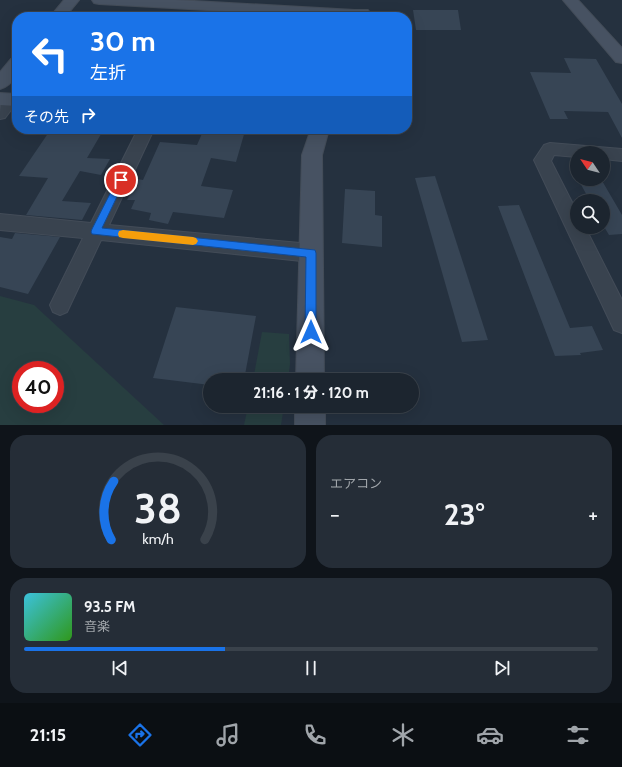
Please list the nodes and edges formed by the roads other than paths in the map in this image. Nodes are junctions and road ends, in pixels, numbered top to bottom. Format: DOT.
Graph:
graph roads {
  1 [pos="72,0"];
  2 [pos="99,0"];
  3 [pos="570,0"];
  4 [pos="61,12"];
  5 [pos="241,12"];
  6 [pos="622,58"];
  7 [pos="12,69"];
  8 [pos="0,83"];
  9 [pos="9,100"];
  10 [pos="0,114"];
  11 [pos="144,134"];
  12 [pos="318,134"];
  13 [pos="570,151"];
  14 [pos="610,154"];
  15 [pos="622,155"];
  16 [pos="0,222"];
  17 [pos="96,232"];
  18 [pos="311,253"];
  19 [pos="60,305"];
  20 [pos="622,322"];
  21 [pos="310,373"];
  22 [pos="310,413"];
  23 [pos="310,425"];
  1 -- 4 [label="street"];
  2 -- 5 [label="street"];
  3 -- 6 [label="street"];
  7 -- 8 [label="street"];
  9 -- 10 [label="street"];
  11 -- 17 [label="street"];
  12 -- 18 [label="street"];
  13 -- 20 [label="street"];
  14 -- 15 [label="street"];
  16 -- 17 [label="street"];
  17 -- 18 [label="street"];
  17 -- 19 [label="street"];
  18 -- 21 [label="street"];
  22 -- 23 [label="street"];
}
